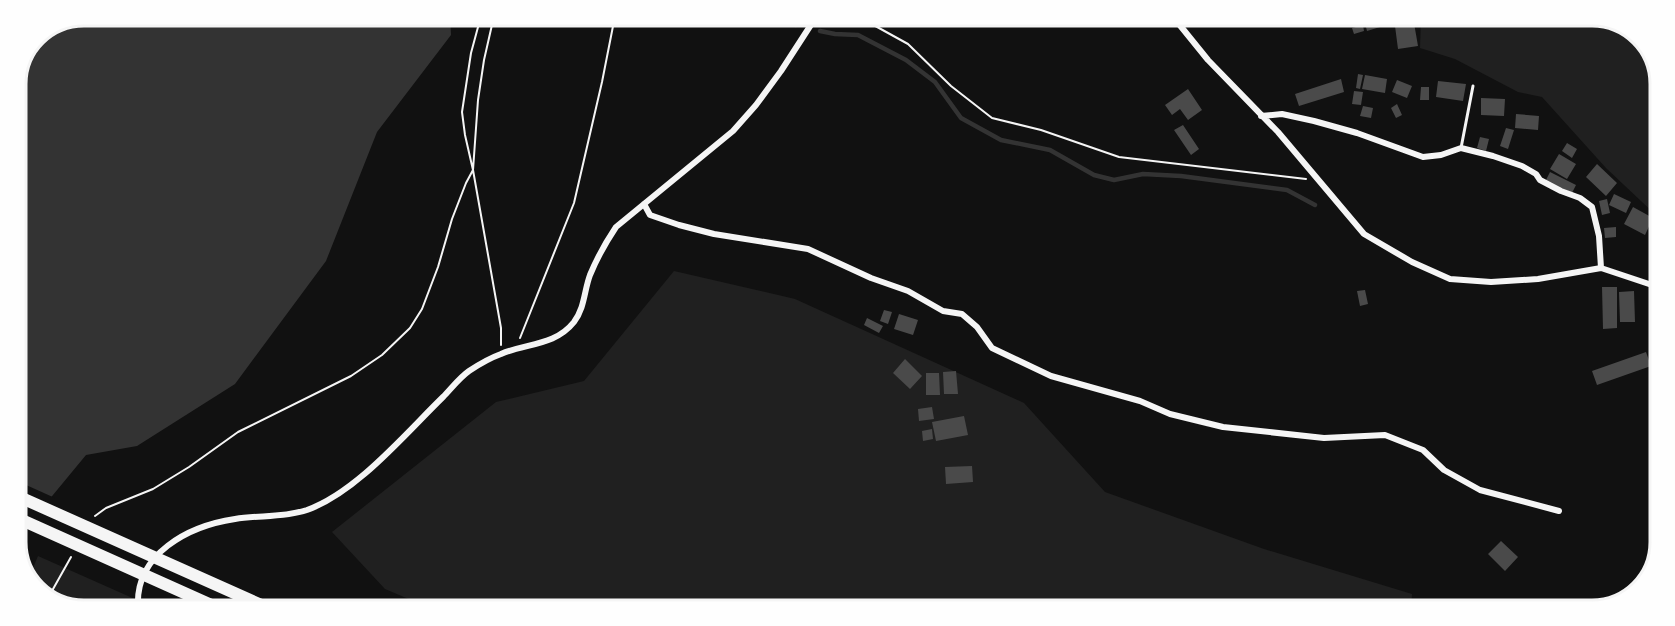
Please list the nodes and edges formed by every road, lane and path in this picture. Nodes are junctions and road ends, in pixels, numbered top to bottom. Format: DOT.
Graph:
graph roads {
  1 [pos="479,26"];
  2 [pos="492,26"];
  3 [pos="613,26"];
  4 [pos="810,26"];
  5 [pos="875,26"];
  6 [pos="1180,26"];
  7 [pos="1473,86"];
  8 [pos="1261,116"];
  9 [pos="1461,148"];
  10 [pos="473,170"];
  11 [pos="1318,181"];
  12 [pos="644,204"];
  13 [pos="1601,268"];
  14 [pos="1649,285"];
  15 [pos="516,350"];
  16 [pos="502,354"];
  17 [pos="26,500"];
  18 [pos="1559,511"];
  19 [pos="94,517"];
  20 [pos="26,522"];
  21 [pos="72,554"];
  22 [pos="52,591"];
  23 [pos="138,600"];
  24 [pos="200,600"];
  25 [pos="250,600"];
  1 -- 10 [label="path"];
  2 -- 10 [label="path"];
  3 -- 15 [label="path"];
  4 -- 12 [label="street"];
  5 -- 11 [label="path"];
  6 -- 8 [label="street"];
  7 -- 9 [label="lane"];
  8 -- 9 [label="street"];
  8 -- 11 [label="street"];
  9 -- 13 [label="street"];
  10 -- 16 [label="path"];
  10 -- 19 [label="path"];
  11 -- 13 [label="street"];
  12 -- 15 [label="street"];
  12 -- 18 [label="street"];
  13 -- 14 [label="street"];
  15 -- 16 [label="street"];
  16 -- 23 [label="street"];
  17 -- 25 [label="highway"];
  20 -- 24 [label="highway"];
  21 -- 22 [label="path"];
}
